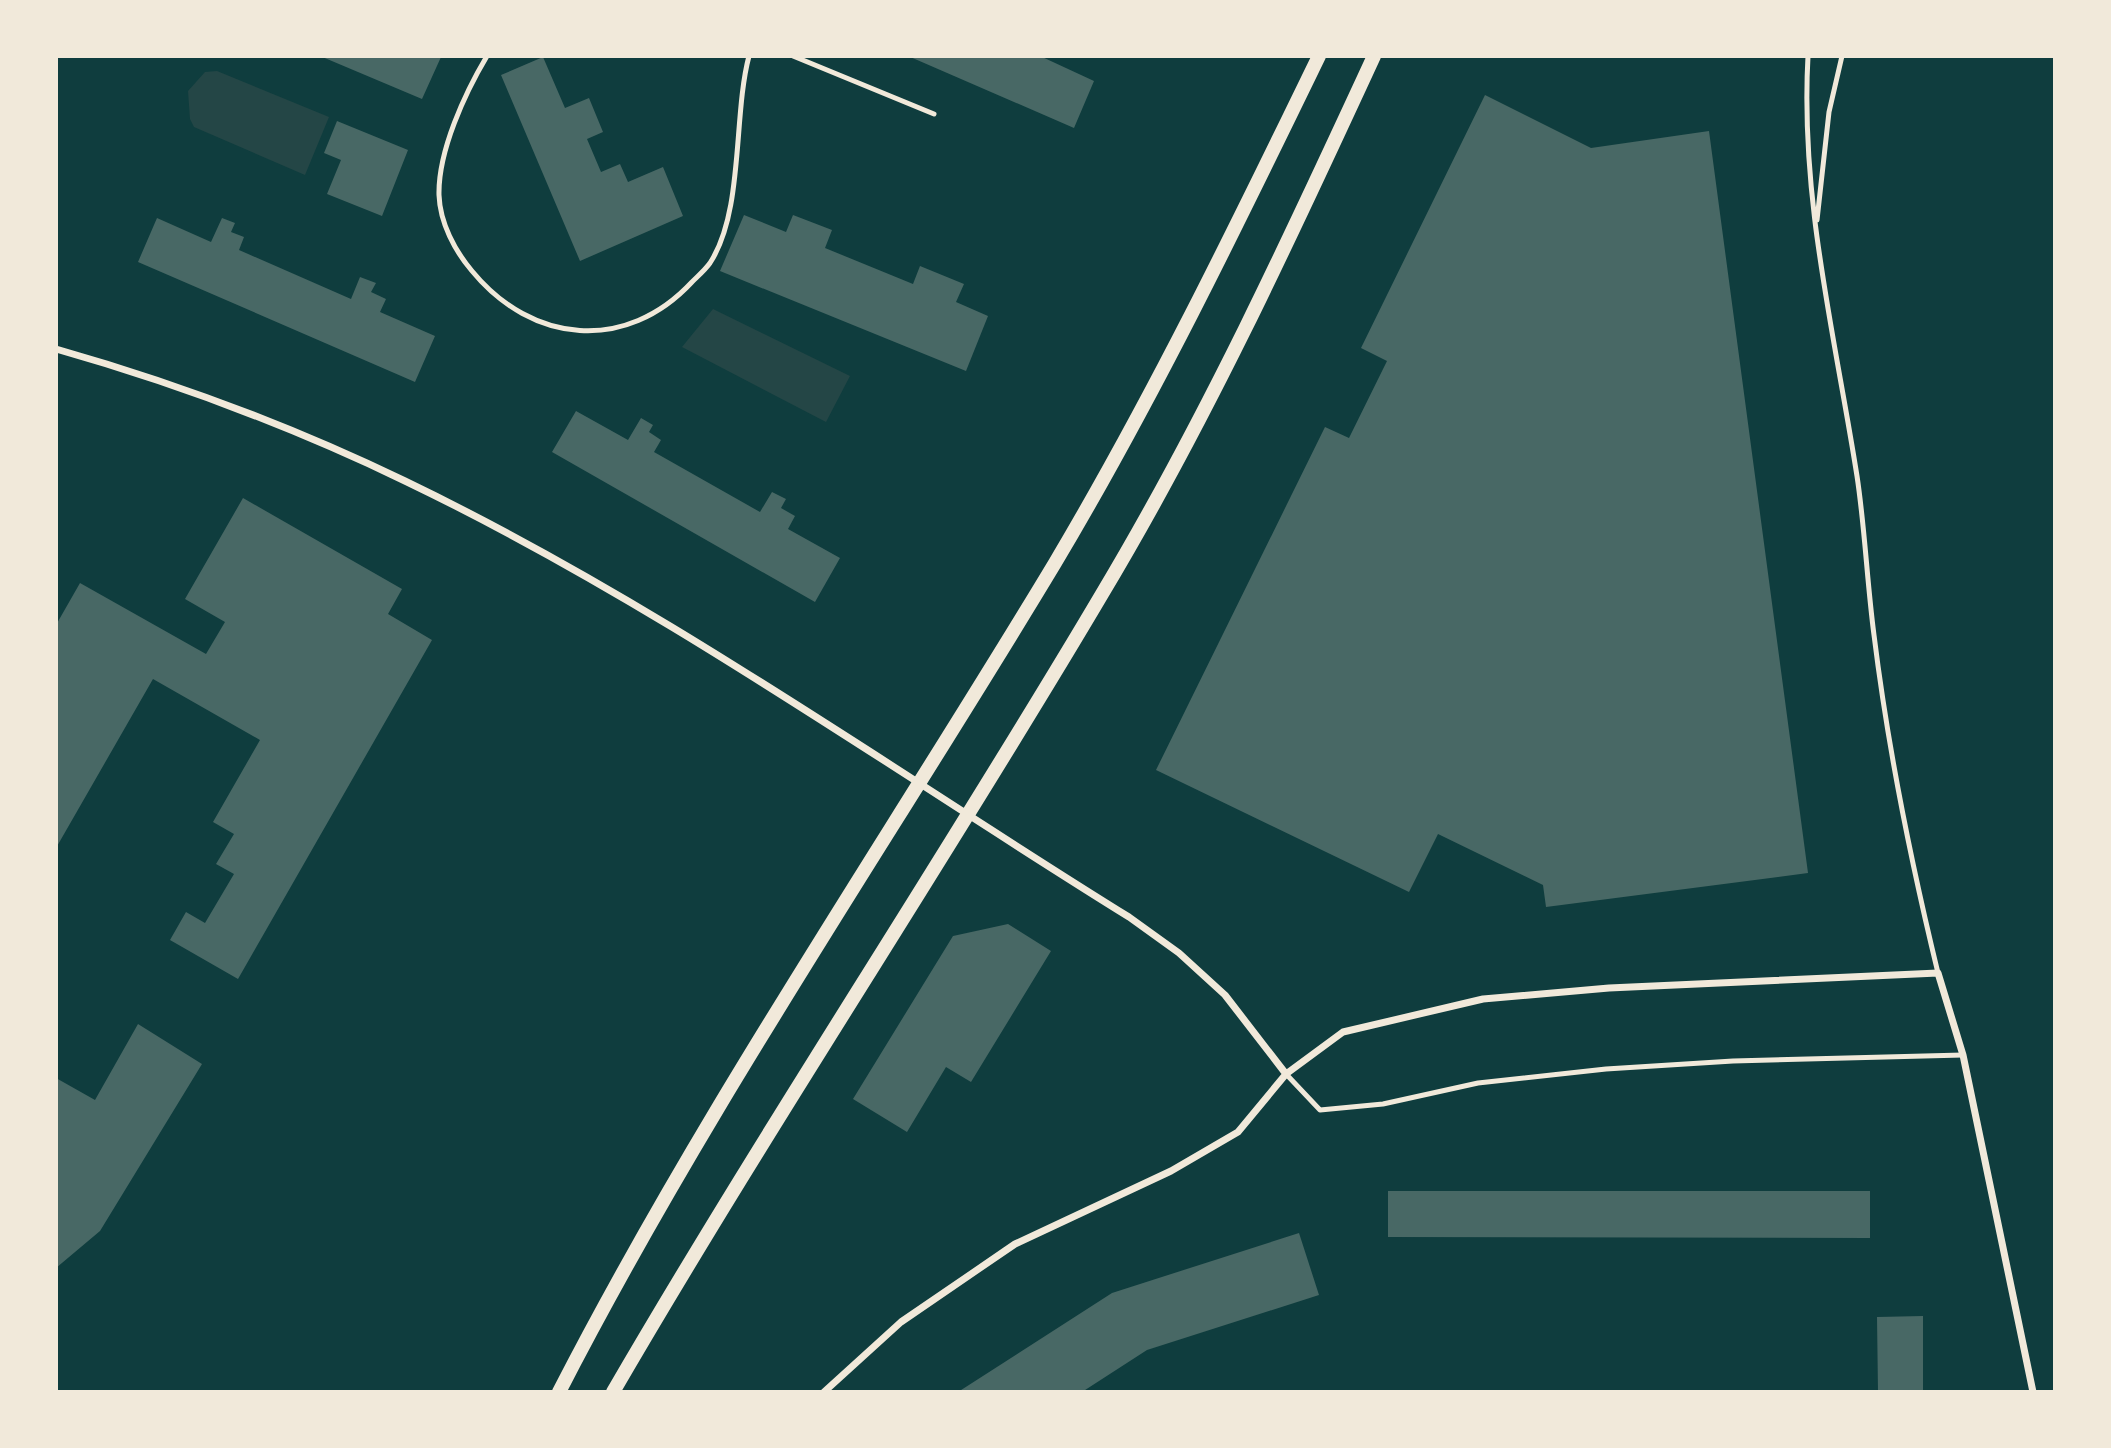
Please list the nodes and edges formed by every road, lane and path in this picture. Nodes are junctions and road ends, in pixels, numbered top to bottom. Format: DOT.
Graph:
graph roads {
  1 [pos="487,56"];
  2 [pos="749,56"];
  3 [pos="793,56"];
  4 [pos="1319,56"];
  5 [pos="1374,56"];
  6 [pos="1808,56"];
  7 [pos="1842,56"];
  8 [pos="934,114"];
  9 [pos="1815,234"];
  10 [pos="56,349"];
  11 [pos="919,786"];
  12 [pos="966,816"];
  13 [pos="1938,974"];
  14 [pos="1963,1055"];
  15 [pos="1286,1074"];
  16 [pos="559,1392"];
  17 [pos="612,1392"];
  18 [pos="824,1392"];
  19 [pos="2033,1392"];
  1 -- 2 [label="lane"];
  3 -- 8 [label="lane"];
  4 -- 11 [label="main road"];
  5 -- 12 [label="main road"];
  6 -- 9 [label="lane"];
  7 -- 9 [label="lane"];
  9 -- 13 [label="lane"];
  10 -- 11 [label="street"];
  11 -- 12 [label="street"];
  11 -- 16 [label="main road"];
  12 -- 15 [label="street"];
  12 -- 17 [label="main road"];
  13 -- 14 [label="street"];
  13 -- 15 [label="street"];
  14 -- 15 [label="lane"];
  14 -- 19 [label="street"];
  15 -- 18 [label="street"];
}
